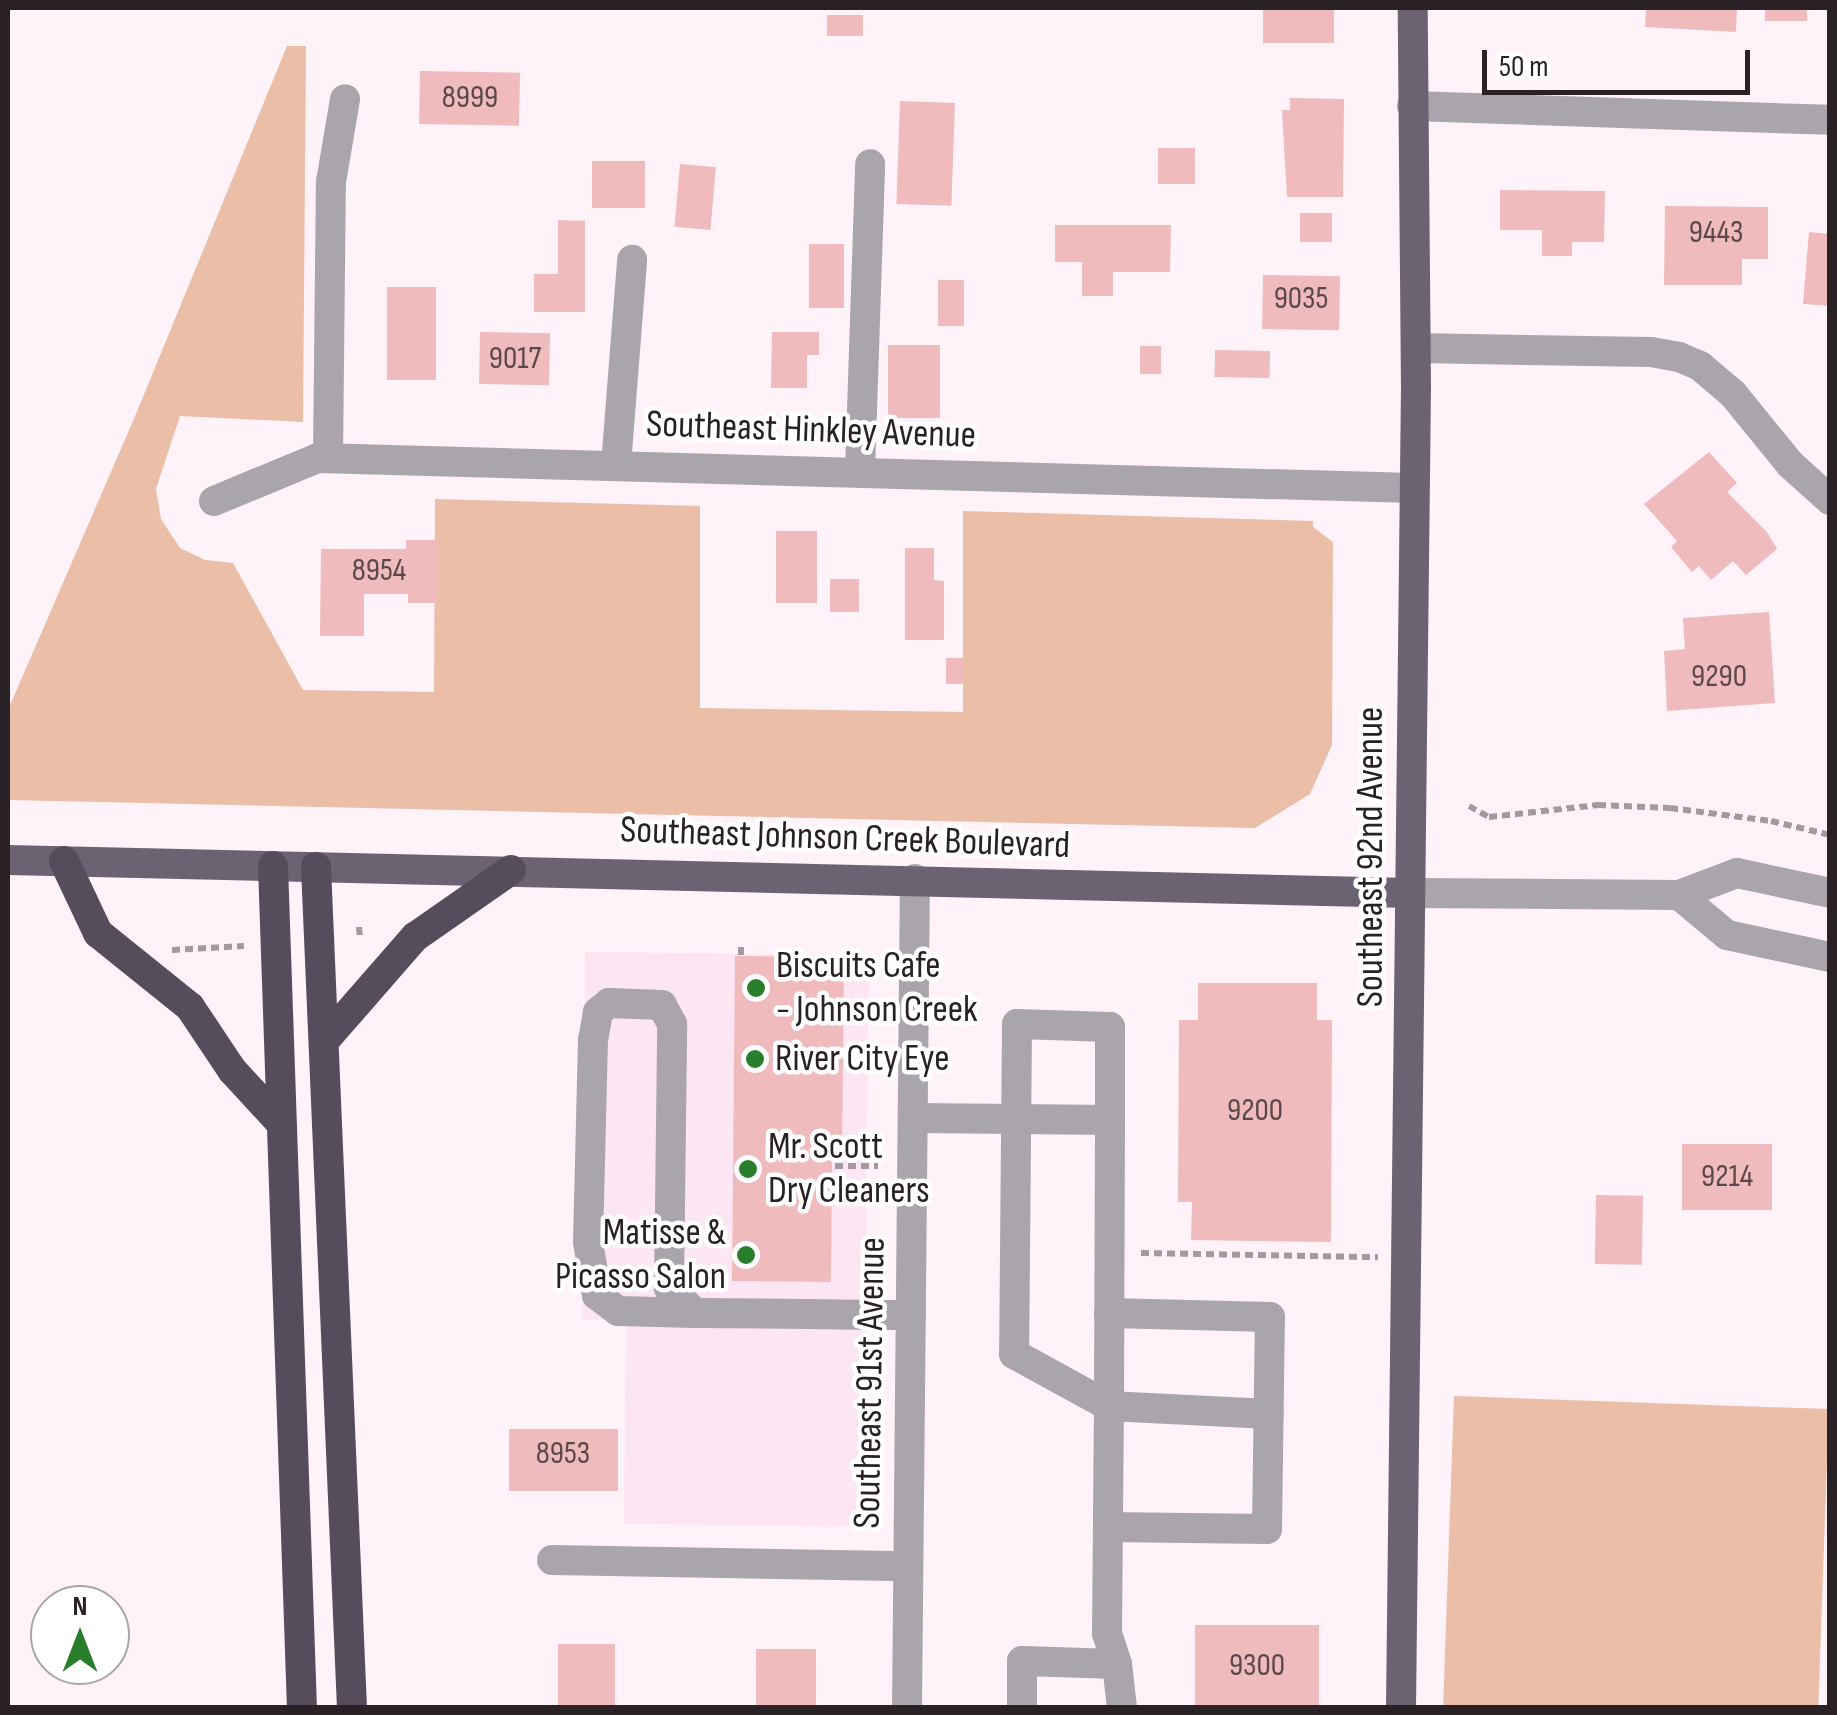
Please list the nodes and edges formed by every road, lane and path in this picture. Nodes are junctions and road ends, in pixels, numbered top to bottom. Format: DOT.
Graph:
graph roads {
  1 [pos="1413,8"];
  2 [pos="344,99"];
  3 [pos="1412,106"];
  4 [pos="1830,120"];
  5 [pos="870,164"];
  6 [pos="632,260"];
  7 [pos="1416,348"];
  8 [pos="328,458"];
  9 [pos="616,465"];
  10 [pos="860,471"];
  11 [pos="1415,488"];
  12 [pos="1830,500"];
  13 [pos="214,501"];
  14 [pos="1469,806"];
  15 [pos="1830,834"];
  16 [pos="8,860"];
  17 [pos="64,862"];
  18 [pos="272,866"];
  19 [pos="316,868"];
  20 [pos="511,870"];
  21 [pos="915,879"];
  22 [pos="1410,893"];
  23 [pos="1830,893"];
  24 [pos="1680,895"];
  25 [pos="359,926"];
  26 [pos="360,939"];
  27 [pos="741,945"];
  28 [pos="250,946"];
  29 [pos="170,950"];
  30 [pos="741,955"];
  31 [pos="1830,957"];
  32 [pos="324,1040"];
  33 [pos="913,1118"];
  34 [pos="1018,1119"];
  35 [pos="1110,1120"];
  36 [pos="279,1122"];
  37 [pos="834,1166"];
  38 [pos="878,1166"];
  39 [pos="1110,1252"];
  40 [pos="1408,1258"];
  41 [pos="696,1312"];
  42 [pos="1109,1313"];
  43 [pos="911,1315"];
  44 [pos="1109,1406"];
  45 [pos="1269,1414"];
  46 [pos="1108,1528"];
  47 [pos="552,1560"];
  48 [pos="908,1566"];
  49 [pos="1116,1664"];
  50 [pos="302,1708"];
  51 [pos="352,1708"];
  52 [pos="907,1708"];
  53 [pos="1022,1708"];
  54 [pos="1122,1708"];
  55 [pos="1401,1708"];
  1 -- 3 [label="main road, Southeast 92nd Avenue"];
  2 -- 8 [label="street"];
  3 -- 4 [label="street"];
  3 -- 7 [label="main road, Southeast 92nd Avenue"];
  5 -- 10 [label="street"];
  6 -- 9 [label="street"];
  7 -- 11 [label="main road, Southeast 92nd Avenue"];
  7 -- 12 [label="street"];
  8 -- 9 [label="street, Southeast Hinkley Avenue"];
  8 -- 13 [label="street, Southeast Hinkley Avenue"];
  9 -- 10 [label="street, Southeast Hinkley Avenue"];
  10 -- 11 [label="street, Southeast Hinkley Avenue"];
  11 -- 22 [label="main road, Southeast 92nd Avenue"];
  14 -- 15 [label="path"];
  16 -- 17 [label="main road, Southeast Johnson Creek Boulevard"];
  17 -- 18 [label="main road, Southeast Johnson Creek Boulevard"];
  17 -- 36 [label="highway"];
  18 -- 19 [label="main road, Southeast Johnson Creek Boulevard"];
  18 -- 36 [label="highway"];
  19 -- 20 [label="main road, Southeast Johnson Creek Boulevard"];
  19 -- 32 [label="highway"];
  20 -- 21 [label="main road, Southeast Johnson Creek Boulevard"];
  20 -- 32 [label="highway"];
  21 -- 22 [label="main road, Southeast Johnson Creek Boulevard"];
  21 -- 33 [label="street, Southeast 91st Avenue"];
  22 -- 24 [label="street, Southeast Johnson Creek Boulevard"];
  22 -- 40 [label="main road, Southeast 92nd Avenue"];
  23 -- 24 [label="street, Southeast Johnson Creek Boulevard"];
  24 -- 31 [label="street"];
  25 -- 26 [label="path"];
  27 -- 30 [label="path"];
  28 -- 29 [label="path"];
  32 -- 51 [label="highway"];
  33 -- 34 [label="street"];
  33 -- 43 [label="street, Southeast 91st Avenue"];
  34 -- 35 [label="street"];
  34 -- 35 [label="street"];
  34 -- 44 [label="street"];
  35 -- 39 [label="street"];
  36 -- 50 [label="highway"];
  37 -- 38 [label="path"];
  39 -- 40 [label="path"];
  39 -- 42 [label="street"];
  40 -- 55 [label="main road, Southeast 92nd Avenue"];
  41 -- 41 [label="street"];
  41 -- 43 [label="street"];
  42 -- 44 [label="street"];
  42 -- 45 [label="street"];
  43 -- 48 [label="street, Southeast 91st Avenue"];
  44 -- 45 [label="street"];
  44 -- 46 [label="street"];
  45 -- 46 [label="street"];
  46 -- 49 [label="street"];
  47 -- 48 [label="street"];
  48 -- 52 [label="street, Southeast 91st Avenue"];
  49 -- 53 [label="street"];
  49 -- 54 [label="street"];
}
